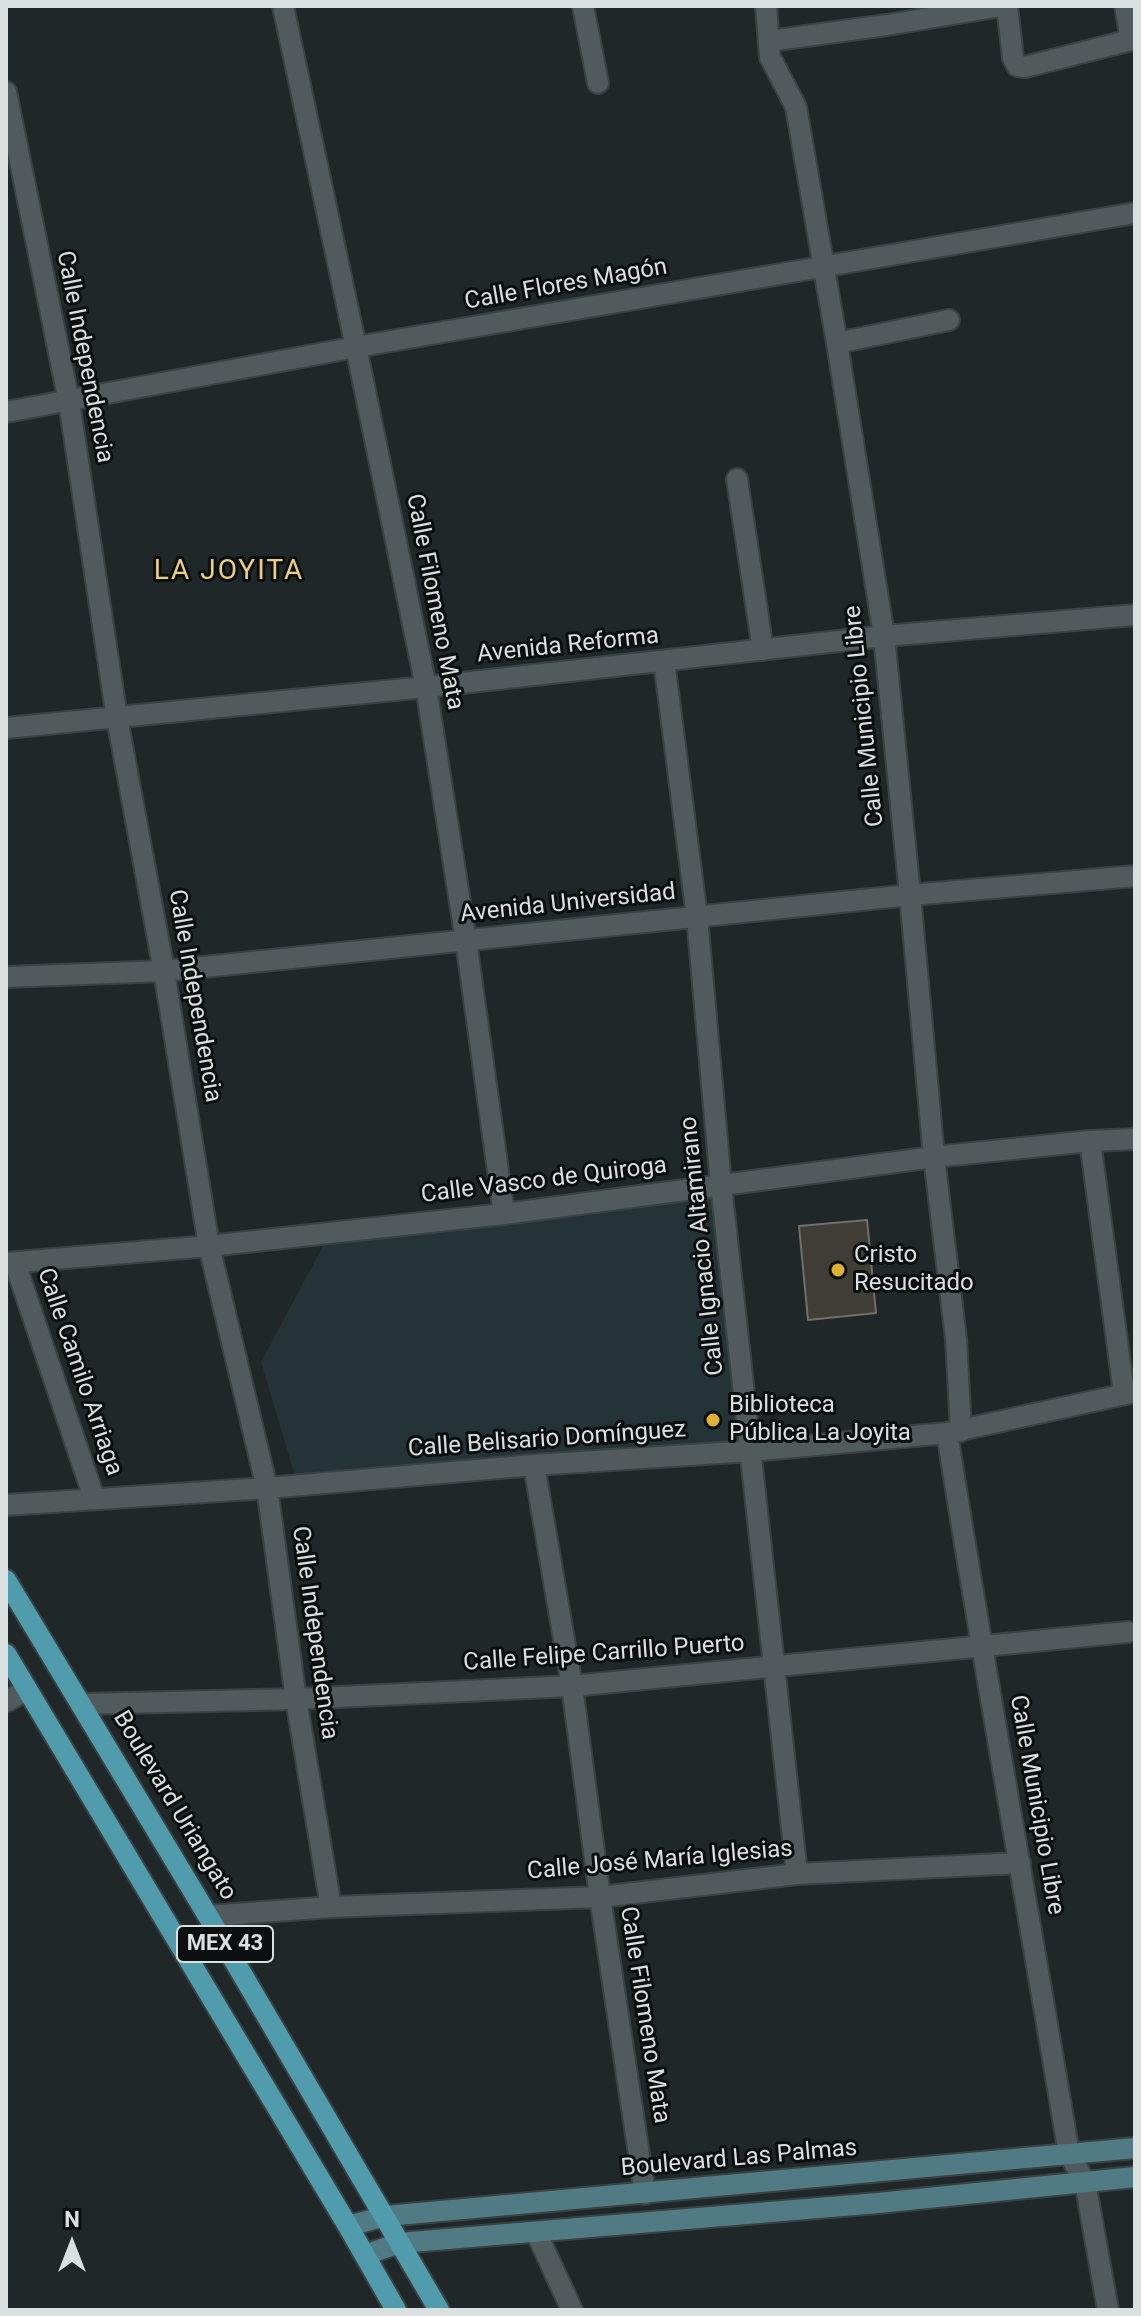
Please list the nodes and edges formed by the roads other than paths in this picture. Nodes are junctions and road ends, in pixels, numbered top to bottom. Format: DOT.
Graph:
graph roads {
  1 [pos="283,6"];
  2 [pos="583,6"];
  3 [pos="766,6"];
  4 [pos="1004,6"];
  5 [pos="1125,6"];
  6 [pos="886,16"];
  7 [pos="1133,40"];
  8 [pos="769,41"];
  9 [pos="598,83"];
  10 [pos="6,92"];
  11 [pos="1135,213"];
  12 [pos="824,267"];
  13 [pos="949,320"];
  14 [pos="837,343"];
  15 [pos="356,347"];
  16 [pos="69,402"];
  17 [pos="6,412"];
  18 [pos="737,479"];
  19 [pos="1135,615"];
  20 [pos="884,636"];
  21 [pos="763,650"];
  22 [pos="664,661"];
  23 [pos="426,687"];
  24 [pos="117,718"];
  25 [pos="6,728"];
  26 [pos="1135,876"];
  27 [pos="910,895"];
  28 [pos="697,917"];
  29 [pos="466,941"];
  30 [pos="164,971"];
  31 [pos="6,977"];
  32 [pos="1135,1139"];
  33 [pos="1090,1141"];
  34 [pos="934,1157"];
  35 [pos="721,1185"];
  36 [pos="504,1214"];
  37 [pos="209,1246"];
  38 [pos="10,1263"];
  39 [pos="1129,1392"];
  40 [pos="954,1432"];
  41 [pos="751,1451"];
  42 [pos="534,1465"];
  43 [pos="267,1488"];
  44 [pos="94,1498"];
  45 [pos="6,1505"];
  46 [pos="6,1580"];
  47 [pos="1128,1632"];
  48 [pos="981,1646"];
  49 [pos="6,1654"];
  50 [pos="773,1667"];
  51 [pos="572,1686"];
  52 [pos="26,1690"];
  53 [pos="296,1699"];
  54 [pos="6,1702"];
  55 [pos="82,1704"];
  56 [pos="1020,1863"];
  57 [pos="797,1874"];
  58 [pos="600,1897"];
  59 [pos="331,1907"];
  60 [pos="208,1916"];
  61 [pos="1135,2148"];
  62 [pos="1069,2154"];
  63 [pos="1135,2177"];
  64 [pos="1085,2182"];
  65 [pos="645,2194"];
  66 [pos="386,2216"];
  67 [pos="348,2226"];
  68 [pos="536,2232"];
  69 [pos="399,2243"];
  70 [pos="365,2255"];
  71 [pos="396,2310"];
  72 [pos="439,2310"];
  73 [pos="572,2310"];
  74 [pos="1108,2310"];
  1 -- 15 [label="street, Calle Filomeno Mata"];
  2 -- 9 [label="street"];
  3 -- 8 [label="street, Calle Municipio Libre"];
  4 -- 6 [label="street"];
  4 -- 7 [label="street"];
  5 -- 7 [label="street"];
  6 -- 8 [label="street"];
  8 -- 12 [label="street, Calle Municipio Libre"];
  10 -- 16 [label="street, Calle Independencia"];
  11 -- 12 [label="street, Calle Flores Magón"];
  12 -- 14 [label="street, Calle Municipio Libre"];
  12 -- 15 [label="street, Calle Flores Magón"];
  13 -- 14 [label="street"];
  14 -- 20 [label="street, Calle Municipio Libre"];
  15 -- 16 [label="street, Calle Flores Magón"];
  15 -- 23 [label="street, Calle Filomeno Mata"];
  16 -- 17 [label="street, Calle Flores Magón"];
  16 -- 24 [label="street, Calle Independencia"];
  18 -- 21 [label="street"];
  19 -- 20 [label="street, Avenida Reforma"];
  20 -- 21 [label="street, Avenida Reforma"];
  20 -- 27 [label="street, Calle Municipio Libre"];
  21 -- 22 [label="street, Avenida Reforma"];
  22 -- 23 [label="street, Avenida Reforma"];
  22 -- 28 [label="street, Calle Ignacio Altamirano"];
  23 -- 24 [label="street, Avenida Reforma"];
  23 -- 29 [label="street, Calle Filomeno Mata"];
  24 -- 25 [label="street, Avenida Reforma"];
  24 -- 30 [label="street, Calle Independencia"];
  26 -- 27 [label="street, Avenida Universidad"];
  27 -- 28 [label="street, Avenida Universidad"];
  27 -- 34 [label="street, Calle Municipio Libre"];
  28 -- 29 [label="street, Avenida Universidad"];
  28 -- 35 [label="street, Calle Ignacio Altamirano"];
  29 -- 30 [label="street, Avenida Universidad"];
  29 -- 36 [label="street, Calle Filomeno Mata"];
  30 -- 31 [label="street, Avenida Universidad"];
  30 -- 37 [label="street, Calle Independencia"];
  32 -- 33 [label="street, Calle Vasco de Quiroga"];
  33 -- 34 [label="street, Calle Vasco de Quiroga"];
  33 -- 39 [label="street"];
  34 -- 35 [label="street, Calle Vasco de Quiroga"];
  34 -- 40 [label="street, Calle Municipio Libre"];
  35 -- 36 [label="street, Calle Vasco de Quiroga"];
  35 -- 41 [label="street, Calle Ignacio Altamirano"];
  36 -- 37 [label="street, Calle Vasco de Quiroga"];
  37 -- 38 [label="street, Calle Vasco de Quiroga"];
  37 -- 43 [label="street, Calle Independencia"];
  38 -- 44 [label="street, Calle Camilo Arriaga"];
  39 -- 40 [label="street, Calle Belisario Domínguez"];
  40 -- 41 [label="street, Calle Belisario Domínguez"];
  40 -- 48 [label="street, Calle Municipio Libre"];
  41 -- 42 [label="street, Calle Belisario Domínguez"];
  41 -- 50 [label="street, Calle Ignacio Altamirano"];
  42 -- 43 [label="street, Calle Belisario Domínguez"];
  42 -- 51 [label="street, Calle Filomeno Mata"];
  43 -- 44 [label="street, Calle Belisario Domínguez"];
  43 -- 53 [label="street, Calle Independencia"];
  44 -- 45 [label="street, Calle Belisario Domínguez"];
  46 -- 55 [label="main road, Boulevard Uriangato / MEX 43"];
  47 -- 48 [label="street, Calle Felipe Carrillo Puerto"];
  48 -- 50 [label="street, Calle Felipe Carrillo Puerto"];
  48 -- 56 [label="street, Calle Municipio Libre"];
  49 -- 52 [label="main road, MEX 43"];
  50 -- 51 [label="street, Calle Felipe Carrillo Puerto"];
  50 -- 57 [label="street, Calle Ignacio Altamirano"];
  51 -- 53 [label="street, Calle Felipe Carrillo Puerto"];
  51 -- 58 [label="street, Calle Filomeno Mata"];
  52 -- 54 [label="street"];
  52 -- 67 [label="main road, MEX 43"];
  53 -- 55 [label="street, Calle Felipe Carrillo Puerto"];
  53 -- 59 [label="street, Calle Independencia"];
  55 -- 60 [label="main road, Boulevard Uriangato / MEX 43"];
  56 -- 57 [label="street, Calle José María Iglesias"];
  56 -- 62 [label="street, Calle Municipio Libre"];
  57 -- 58 [label="street, Calle José María Iglesias"];
  58 -- 59 [label="street, Calle José María Iglesias"];
  58 -- 65 [label="street, Calle Filomeno Mata"];
  59 -- 60 [label="street, Calle José María Iglesias"];
  60 -- 66 [label="main road, Boulevard Uriangato / MEX 43"];
  61 -- 62 [label="street, Boulevard Las Palmas"];
  62 -- 64 [label="street, Calle Municipio Libre"];
  62 -- 65 [label="street, Boulevard Las Palmas"];
  63 -- 64 [label="street"];
  64 -- 68 [label="street"];
  64 -- 74 [label="street, Calle Municipio Libre"];
  65 -- 66 [label="street, Boulevard Las Palmas"];
  66 -- 67 [label="street, Boulevard Las Palmas"];
  66 -- 69 [label="main road, Boulevard Uriangato / MEX 43"];
  67 -- 70 [label="main road, MEX 43"];
  68 -- 69 [label="street"];
  68 -- 73 [label="street"];
  69 -- 70 [label="street"];
  69 -- 72 [label="main road, Boulevard Uriangato / MEX 43"];
  70 -- 71 [label="main road, MEX 43"];
}
